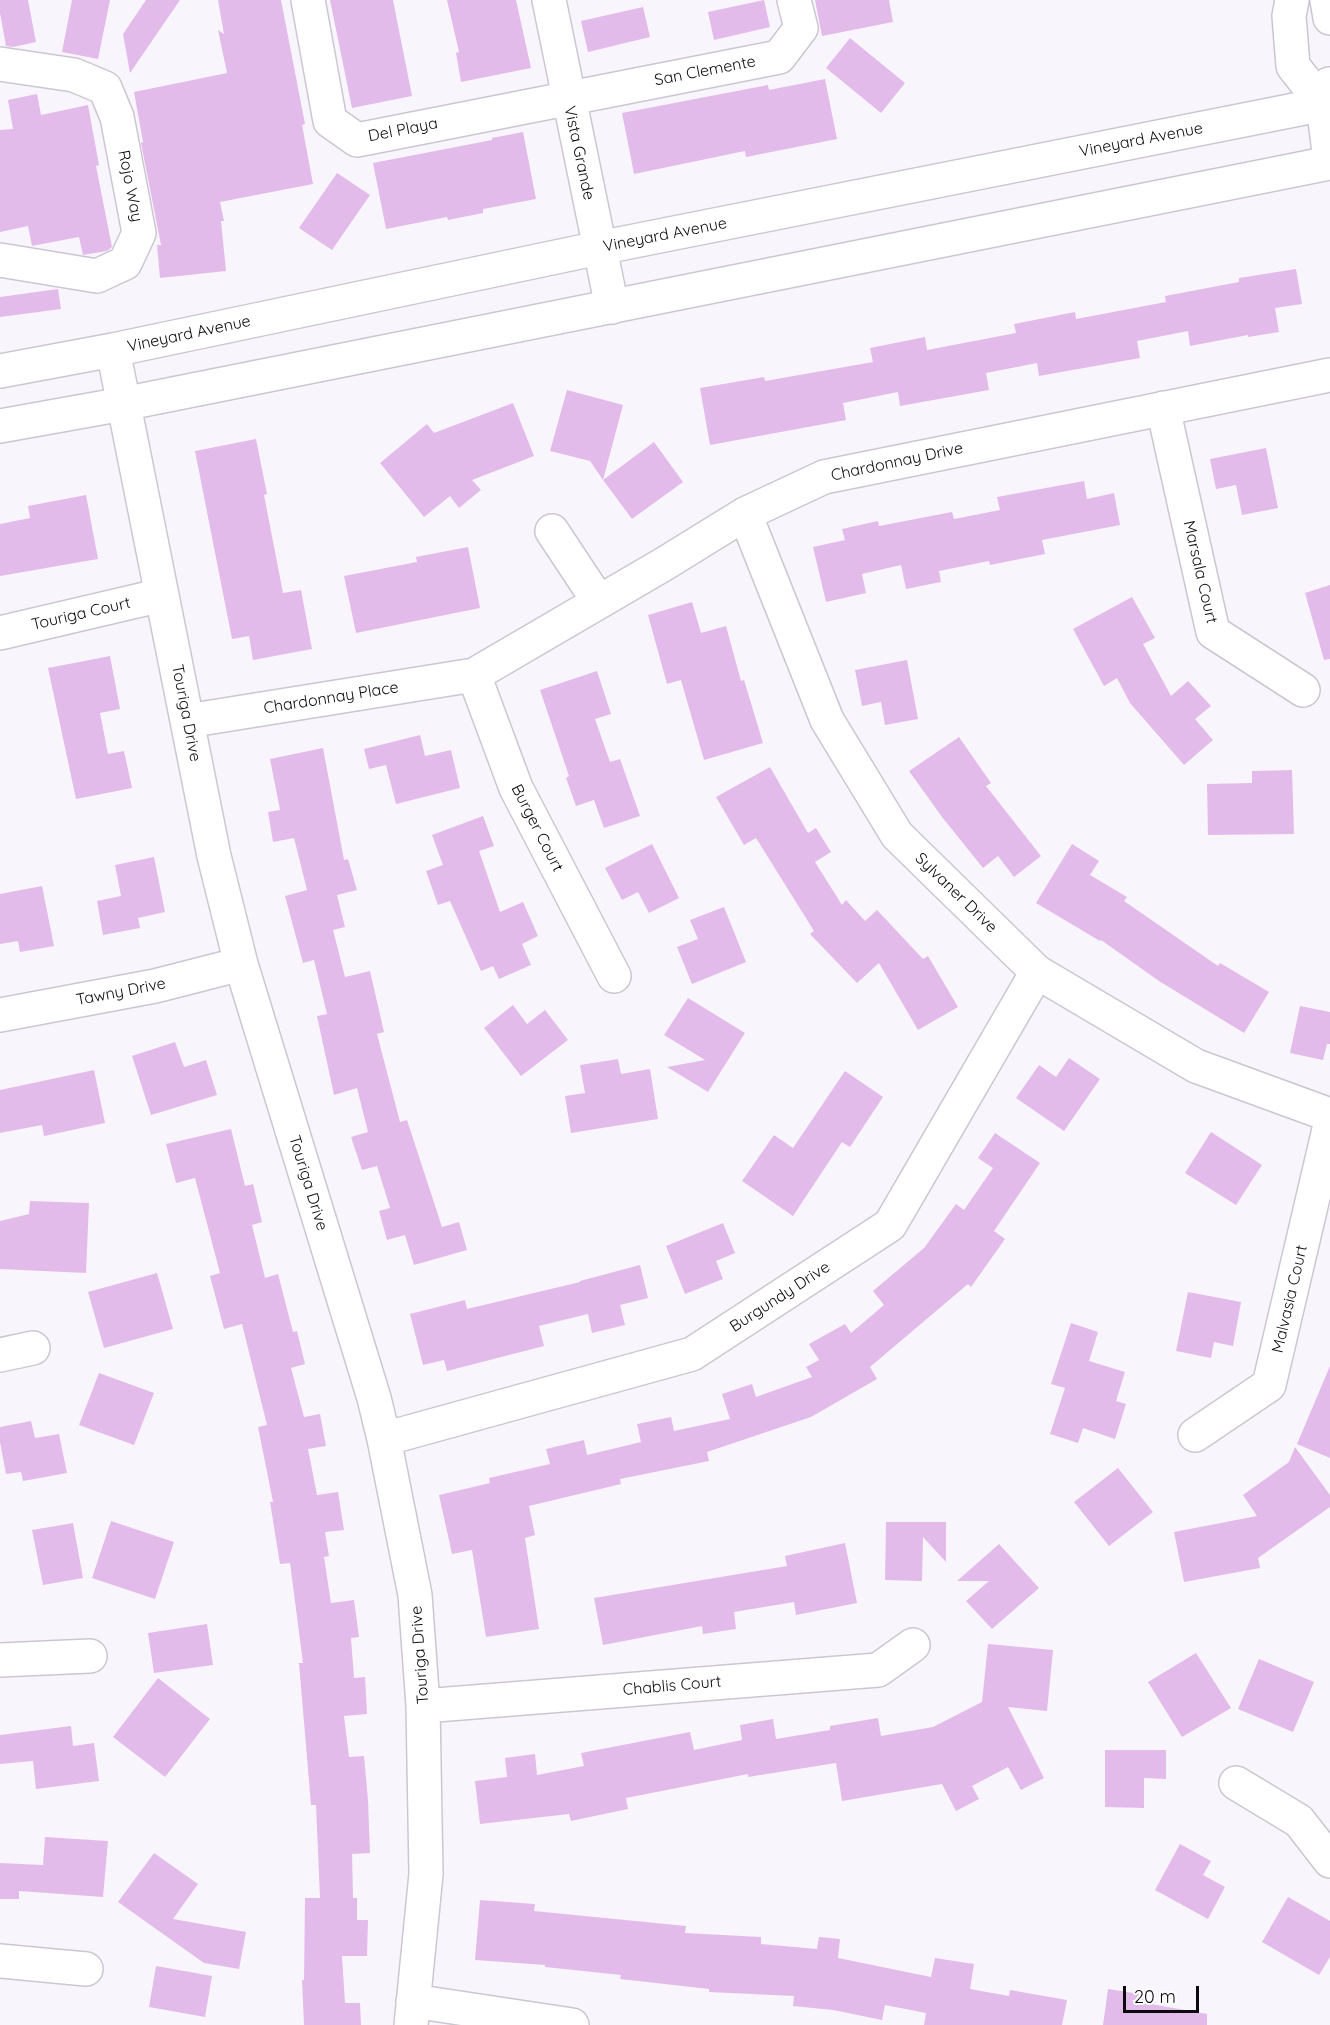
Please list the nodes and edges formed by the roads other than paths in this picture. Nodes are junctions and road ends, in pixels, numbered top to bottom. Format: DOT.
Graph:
graph roads {
  1 [pos="308,0"];
  2 [pos="549,0"];
  3 [pos="794,0"];
  4 [pos="1292,0"];
  5 [pos="1327,0"];
  6 [pos="1330,18"];
  7 [pos="0,64"];
  8 [pos="1328,96"];
  9 [pos="568,98"];
  10 [pos="1330,162"];
  11 [pos="599,248"];
  12 [pos="0,260"];
  13 [pos="612,307"];
  14 [pos="113,350"];
  15 [pos="0,371"];
  16 [pos="1330,375"];
  17 [pos="123,404"];
  18 [pos="1163,408"];
  19 [pos="0,426"];
  20 [pos="745,514"];
  21 [pos="552,531"];
  22 [pos="162,595"];
  23 [pos="599,603"];
  24 [pos="0,633"];
  25 [pos="474,675"];
  26 [pos="1303,690"];
  27 [pos="188,721"];
  28 [pos="241,964"];
  29 [pos="1037,972"];
  30 [pos="614,976"];
  31 [pos="0,1015"];
  32 [pos="1330,1115"];
  33 [pos="1330,1125"];
  34 [pos="33,1348"];
  35 [pos="0,1355"];
  36 [pos="1195,1435"];
  37 [pos="384,1439"];
  38 [pos="913,1645"];
  39 [pos="90,1656"];
  40 [pos="0,1660"];
  41 [pos="423,1706"];
  42 [pos="1236,1783"];
  43 [pos="1330,1861"];
  44 [pos="0,1961"];
  45 [pos="86,1969"];
  46 [pos="412,2013"];
  47 [pos="572,2025"];
  1 -- 9 [label="street, Del Playa"];
  2 -- 9 [label="street, Vista Grande"];
  3 -- 9 [label="street, San Clemente"];
  4 -- 8 [label="street"];
  5 -- 6 [label="street"];
  7 -- 12 [label="street, Rojo Way"];
  8 -- 10 [label="street"];
  8 -- 11 [label="street, Vineyard Avenue"];
  9 -- 11 [label="street, Vista Grande"];
  10 -- 13 [label="street"];
  11 -- 13 [label="street, Vista Grande"];
  11 -- 14 [label="street, Vineyard Avenue"];
  13 -- 17 [label="street"];
  14 -- 15 [label="street, Vineyard Avenue"];
  14 -- 17 [label="street, Touriga Drive"];
  16 -- 18 [label="street, Chardonnay Drive"];
  17 -- 19 [label="street"];
  17 -- 22 [label="street, Touriga Drive"];
  18 -- 20 [label="street, Chardonnay Drive"];
  18 -- 26 [label="street, Marsala Court"];
  20 -- 23 [label="street, Chardonnay Drive"];
  20 -- 29 [label="street, Sylvaner Drive"];
  21 -- 23 [label="street"];
  22 -- 24 [label="street, Touriga Court"];
  22 -- 27 [label="street, Touriga Drive"];
  23 -- 25 [label="street, Chardonnay Drive"];
  25 -- 27 [label="street, Chardonnay Place"];
  25 -- 30 [label="street, Burger Court"];
  27 -- 28 [label="street, Touriga Drive"];
  28 -- 31 [label="street, Tawny Drive"];
  28 -- 37 [label="street, Touriga Drive"];
  29 -- 32 [label="street, Sylvaner Drive"];
  29 -- 37 [label="street, Burgundy Drive"];
  33 -- 36 [label="street, Malvasia Court"];
  34 -- 35 [label="street"];
  37 -- 41 [label="street, Touriga Drive"];
  38 -- 41 [label="street, Chablis Court"];
  39 -- 40 [label="street"];
  41 -- 46 [label="street, Touriga Drive"];
  42 -- 43 [label="street"];
  44 -- 45 [label="street"];
  46 -- 47 [label="street"];
}
